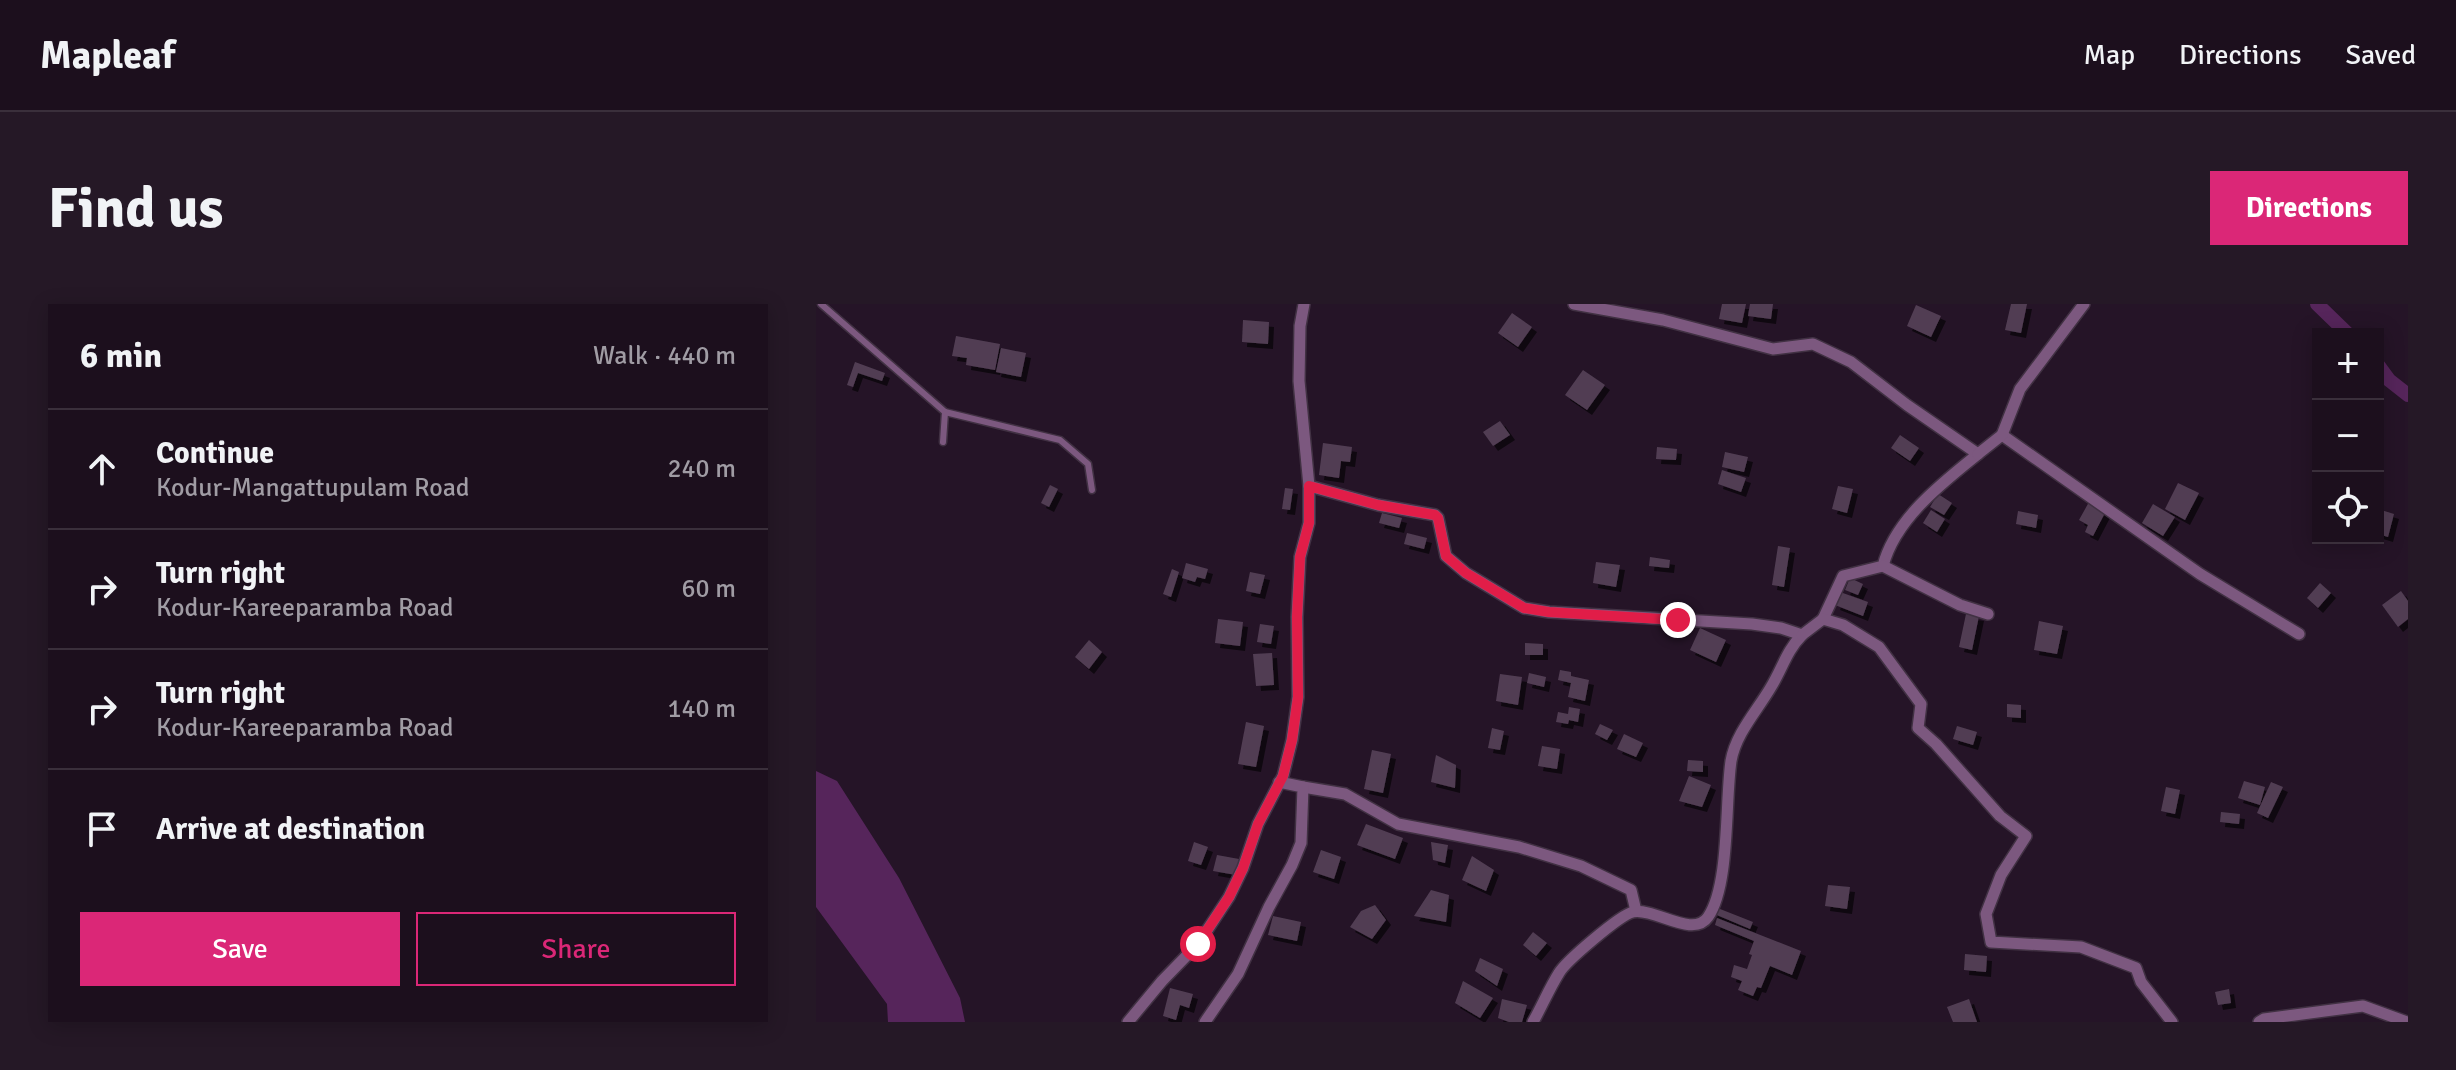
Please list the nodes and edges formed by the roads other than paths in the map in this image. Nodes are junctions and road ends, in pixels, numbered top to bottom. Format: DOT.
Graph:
graph roads {
  1 [pos="821,304"];
  2 [pos="1304,304"];
  3 [pos="1574,304"];
  4 [pos="2084,304"];
  5 [pos="945,412"];
  6 [pos="2002,435"];
  7 [pos="943,442"];
  8 [pos="1978,454"];
  9 [pos="1309,486"];
  10 [pos="1092,490"];
  11 [pos="1883,566"];
  12 [pos="1988,614"];
  13 [pos="1823,619"];
  14 [pos="2299,634"];
  15 [pos="1802,635"];
  16 [pos="1279,782"];
  17 [pos="1303,787"];
  18 [pos="1636,911"];
  19 [pos="1128,1022"];
  20 [pos="1205,1022"];
  21 [pos="1533,1022"];
  22 [pos="2172,1022"];
  23 [pos="2259,1022"];
  24 [pos="2407,1022"];
  1 -- 5 [label="lane"];
  2 -- 9 [label="street"];
  3 -- 8 [label="street"];
  4 -- 6 [label="street"];
  5 -- 7 [label="lane"];
  5 -- 10 [label="lane"];
  6 -- 8 [label="street"];
  6 -- 14 [label="street"];
  8 -- 11 [label="street"];
  9 -- 15 [label="street"];
  9 -- 16 [label="street"];
  11 -- 12 [label="street"];
  11 -- 13 [label="street"];
  13 -- 15 [label="street"];
  13 -- 22 [label="street"];
  15 -- 18 [label="street"];
  16 -- 17 [label="street"];
  16 -- 19 [label="street"];
  17 -- 18 [label="street"];
  17 -- 20 [label="street"];
  18 -- 21 [label="street"];
  23 -- 24 [label="street"];
}
